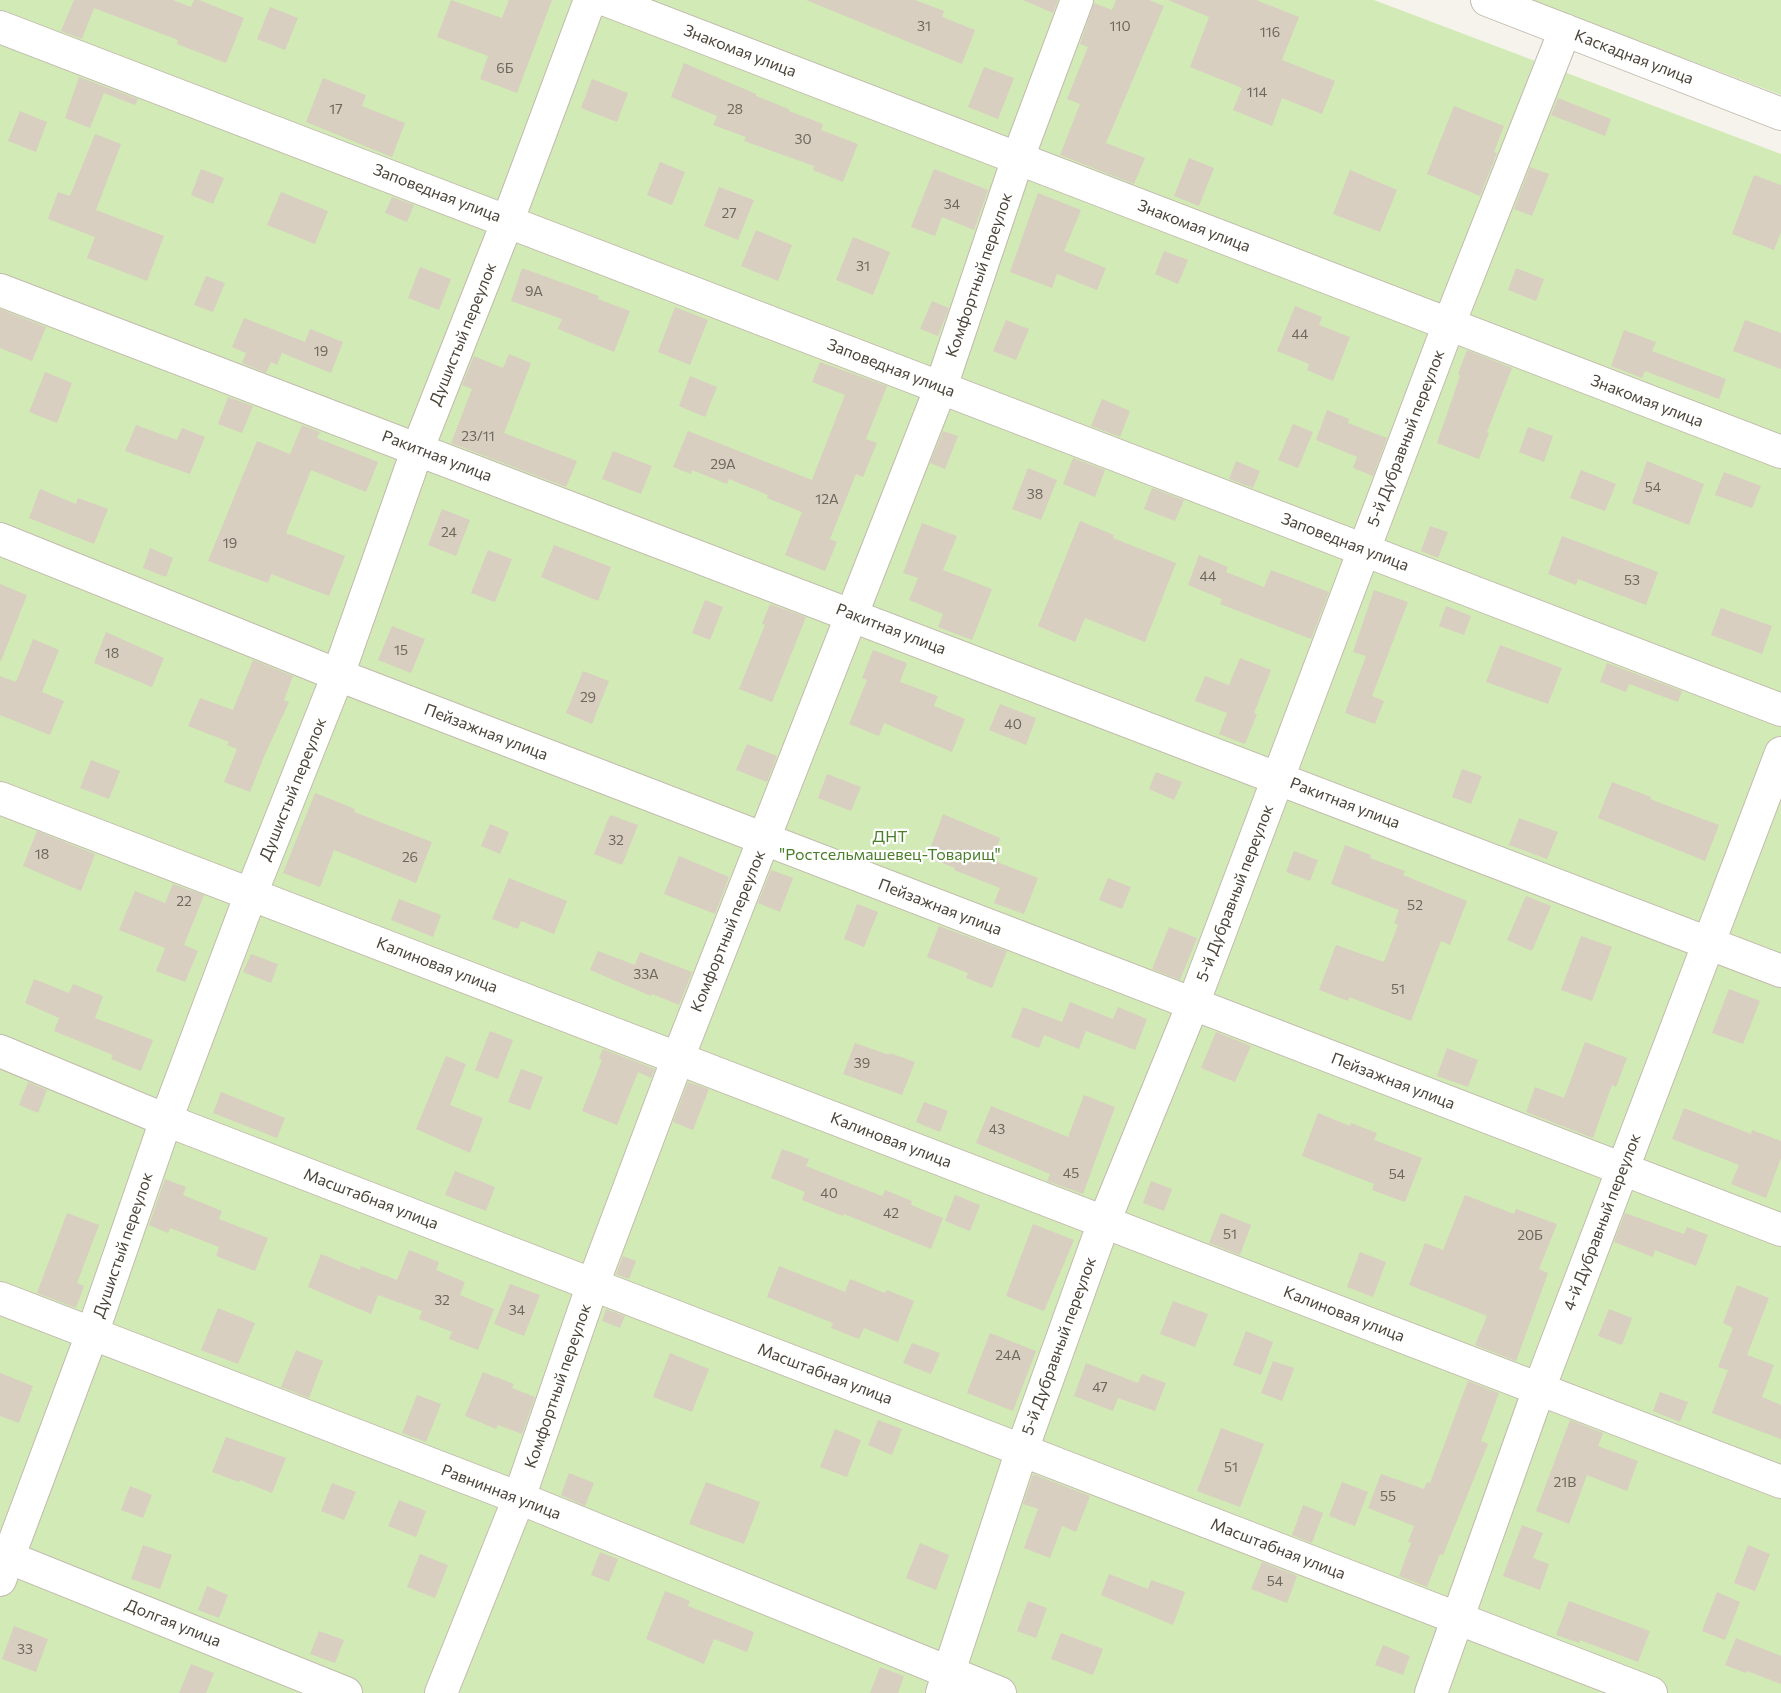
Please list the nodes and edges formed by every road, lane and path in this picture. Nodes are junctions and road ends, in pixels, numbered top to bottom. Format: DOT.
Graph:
graph roads {
  1 [pos="590,0"];
  2 [pos="606,0"];
  3 [pos="1077,0"];
  4 [pos="1487,0"];
  5 [pos="0,27"];
  6 [pos="1565,30"];
  7 [pos="1781,114"];
  8 [pos="1018,158"];
  9 [pos="508,220"];
  10 [pos="0,290"];
  11 [pos="1449,324"];
  12 [pos="941,387"];
  13 [pos="418,448"];
  14 [pos="1781,452"];
  15 [pos="0,539"];
  16 [pos="1364,549"];
  17 [pos="853,615"];
  18 [pos="338,675"];
  19 [pos="1781,710"];
  20 [pos="1781,753"];
  21 [pos="1278,778"];
  22 [pos="0,798"];
  23 [pos="764,839"];
  24 [pos="251,894"];
  25 [pos="1707,942"];
  26 [pos="1781,971"];
  27 [pos="1193,1004"];
  28 [pos="0,1051"];
  29 [pos="678,1058"];
  30 [pos="166,1120"];
  31 [pos="1623,1169"];
  32 [pos="1104,1222"];
  33 [pos="1781,1230"];
  34 [pos="593,1284"];
  35 [pos="0,1298"];
  36 [pos="92,1334"];
  37 [pos="1539,1389"];
  38 [pos="1022,1450"];
  39 [pos="1781,1482"];
  40 [pos="519,1498"];
  41 [pos="2,1563"];
  42 [pos="1456,1618"];
  43 [pos="945,1683"];
  44 [pos="346,1693"];
  45 [pos="441,1693"];
  46 [pos="1000,1693"];
  47 [pos="1431,1693"];
  48 [pos="1651,1693"];
  1 -- 9 [label="street, Душистый переулок"];
  2 -- 8 [label="street, Знакомая улица"];
  3 -- 8 [label="street, Комфортный переулок"];
  4 -- 6 [label="street, Каскадная улица"];
  5 -- 9 [label="street, Заповедная улица"];
  6 -- 7 [label="street, Каскадная улица"];
  6 -- 11 [label="street, 5-й Дубравный переулок"];
  8 -- 11 [label="street, Знакомая улица"];
  8 -- 12 [label="street, Комфортный переулок"];
  9 -- 12 [label="street, Заповедная улица"];
  9 -- 13 [label="street, Душистый переулок"];
  10 -- 13 [label="street, Ракитная улица"];
  11 -- 14 [label="street, Знакомая улица"];
  11 -- 16 [label="street, 5-й Дубравный переулок"];
  12 -- 16 [label="street, Заповедная улица"];
  12 -- 17 [label="street, Комфортный переулок"];
  13 -- 17 [label="street, Ракитная улица"];
  13 -- 18 [label="street, Душистый переулок"];
  15 -- 18 [label="street, Пейзажная улица"];
  16 -- 19 [label="street, Заповедная улица"];
  16 -- 21 [label="street, 5-й Дубравный переулок"];
  17 -- 21 [label="street, Ракитная улица"];
  17 -- 23 [label="street, Комфортный переулок"];
  18 -- 23 [label="street, Пейзажная улица"];
  18 -- 24 [label="street, Душистый переулок"];
  20 -- 25 [label="street, 4-й Дубравный переулок"];
  21 -- 25 [label="street, Ракитная улица"];
  21 -- 27 [label="street, 5-й Дубравный переулок"];
  22 -- 24 [label="street, Калиновая улица"];
  23 -- 27 [label="street, Пейзажная улица"];
  23 -- 29 [label="street, Комфортный переулок"];
  24 -- 29 [label="street, Калиновая улица"];
  24 -- 30 [label="street, Душистый переулок"];
  25 -- 26 [label="street, Ракитная улица"];
  25 -- 31 [label="street, 4-й Дубравный переулок"];
  27 -- 31 [label="street, Пейзажная улица"];
  27 -- 32 [label="street, 5-й Дубравный переулок"];
  28 -- 30 [label="street, Масштабная улица"];
  29 -- 32 [label="street, Калиновая улица"];
  29 -- 34 [label="street, Комфортный переулок"];
  30 -- 34 [label="street, Масштабная улица"];
  30 -- 36 [label="street, Душистый переулок"];
  31 -- 33 [label="street, Пейзажная улица"];
  31 -- 37 [label="street, 4-й Дубравный переулок"];
  32 -- 37 [label="street, Калиновая улица"];
  32 -- 38 [label="street, 5-й Дубравный переулок"];
  34 -- 38 [label="street, Масштабная улица"];
  34 -- 40 [label="street, Комфортный переулок"];
  35 -- 36 [label="street, Равнинная улица"];
  36 -- 40 [label="street, Равнинная улица"];
  36 -- 41 [label="street, Душистый переулок"];
  37 -- 39 [label="street, Калиновая улица"];
  37 -- 42 [label="street, 4-й Дубравный переулок"];
  38 -- 42 [label="street, Масштабная улица"];
  38 -- 43 [label="street, 5-й Дубравный переулок"];
  40 -- 43 [label="street, Равнинная улица"];
  40 -- 45 [label="street, Комфортный переулок"];
  41 -- 44 [label="street, Долгая улица"];
  42 -- 47 [label="street, 4-й Дубравный переулок"];
  42 -- 48 [label="street, Масштабная улица"];
  43 -- 46 [label="street, Равнинная улица"];
}
